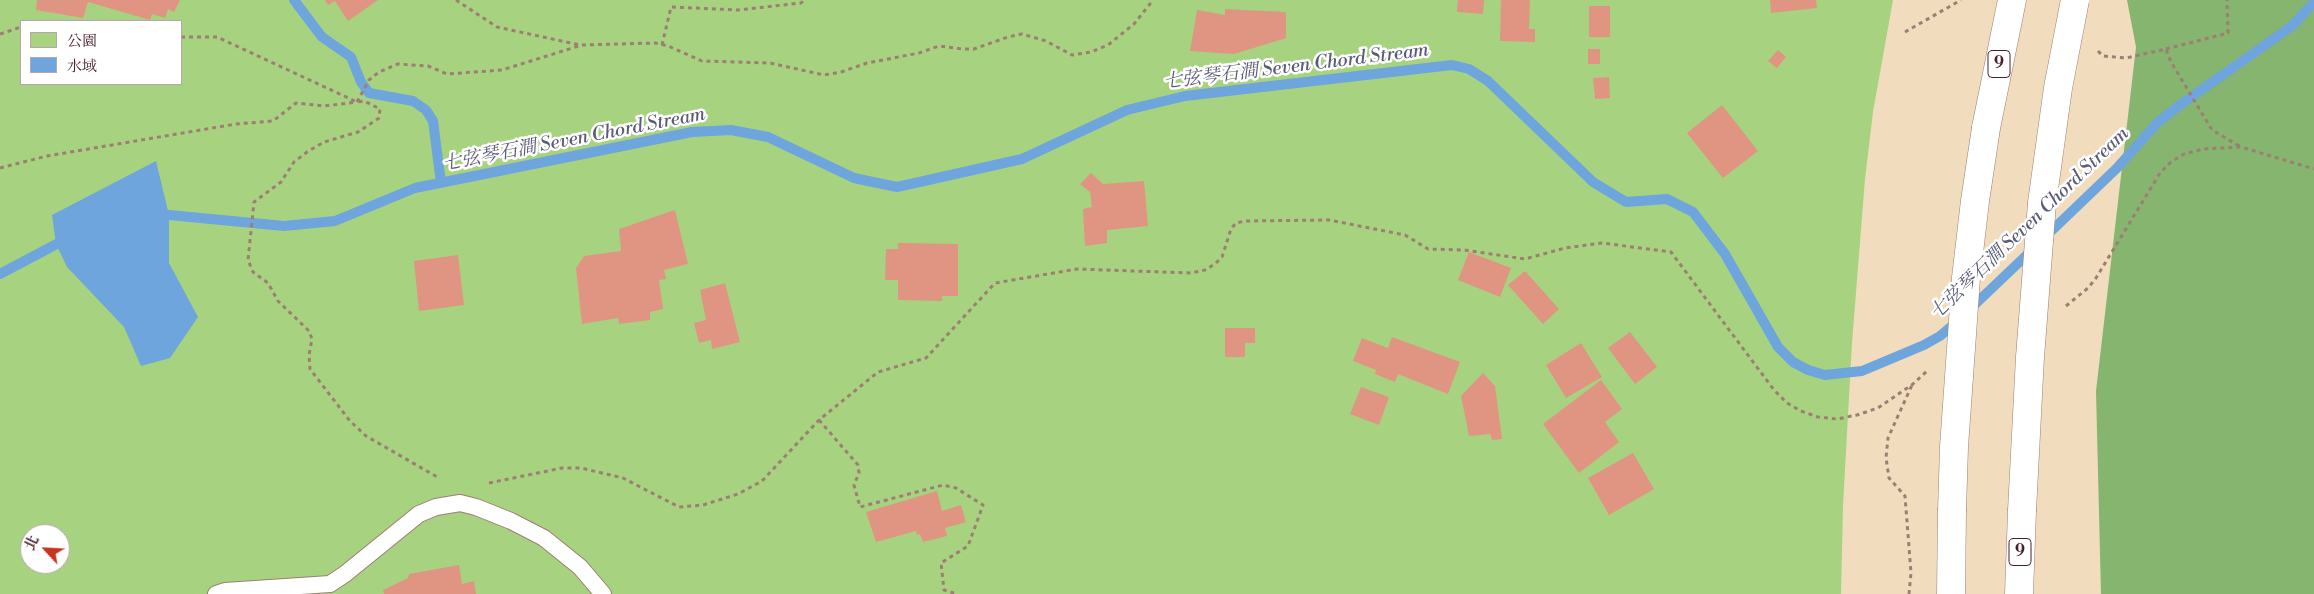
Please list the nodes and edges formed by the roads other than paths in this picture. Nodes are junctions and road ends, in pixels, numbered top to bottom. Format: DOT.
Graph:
graph roads {
  1 [pos="2012,0"];
  2 [pos="2075,0"];
  3 [pos="216,594"];
  4 [pos="603,594"];
  5 [pos="1951,594"];
  6 [pos="2019,594"];
  1 -- 5 [label="highway, 9, bridge"];
  2 -- 6 [label="highway, 9, bridge"];
  3 -- 4 [label="lane"];
}
